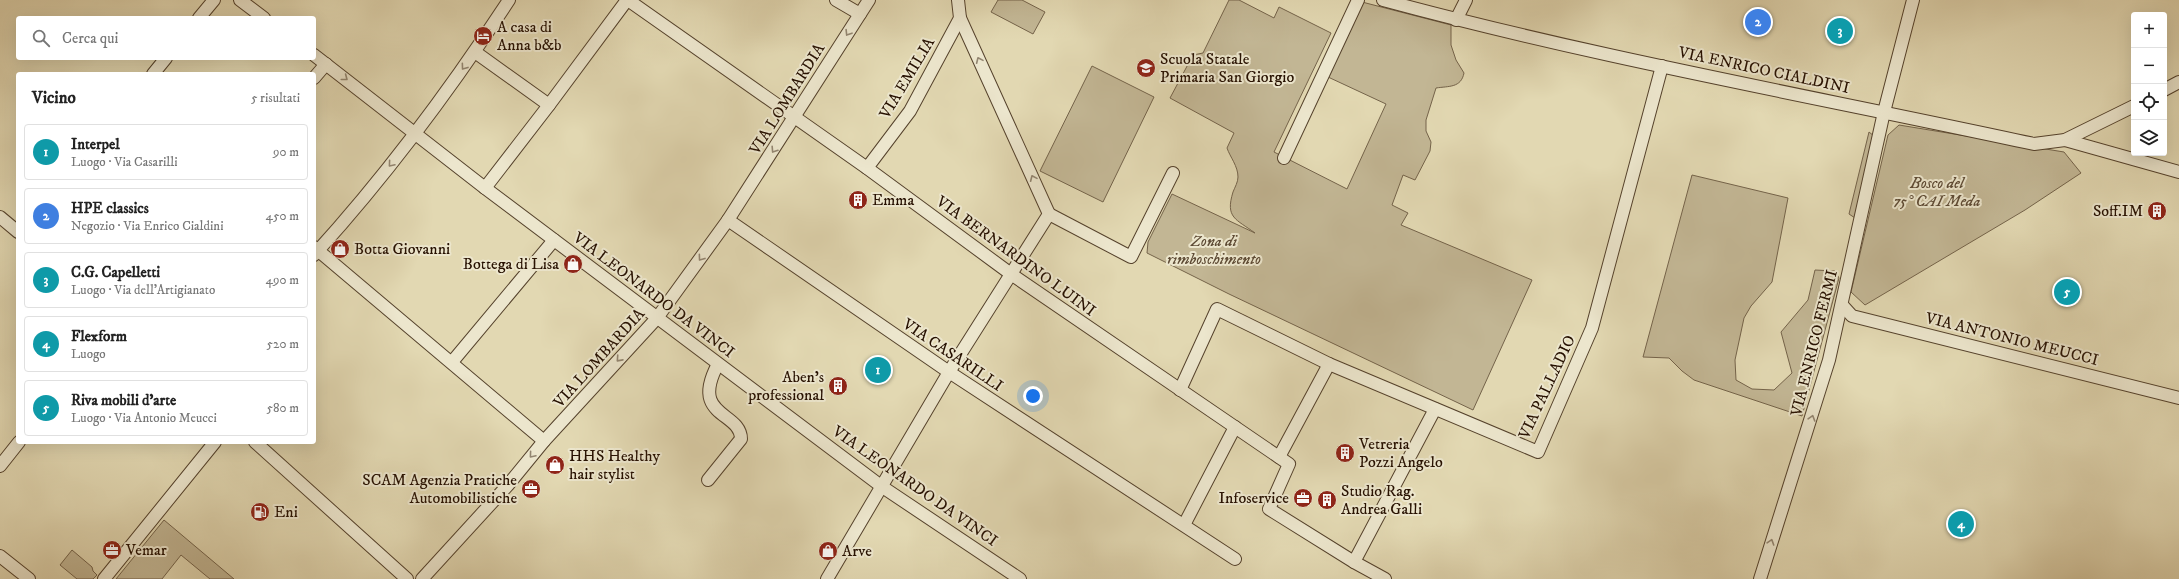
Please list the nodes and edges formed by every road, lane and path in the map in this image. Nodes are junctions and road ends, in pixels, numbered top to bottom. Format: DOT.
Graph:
graph roads {
  1 [pos="214,0"];
  2 [pos="240,0"];
  3 [pos="509,0"];
  4 [pos="628,0"];
  5 [pos="836,0"];
  6 [pos="869,0"];
  7 [pos="958,0"];
  8 [pos="1358,0"];
  9 [pos="1383,0"];
  10 [pos="1466,0"];
  11 [pos="1913,0"];
  12 [pos="860,14"];
  13 [pos="201,16"];
  14 [pos="261,16"];
  15 [pos="960,18"];
  16 [pos="1456,20"];
  17 [pos="475,52"];
  18 [pos="316,56"];
  19 [pos="164,60"];
  20 [pos="326,64"];
  21 [pos="1662,66"];
  22 [pos="155,72"];
  23 [pos="316,76"];
  24 [pos="2179,82"];
  25 [pos="2167,88"];
  26 [pos="549,105"];
  27 [pos="2131,107"];
  28 [pos="1884,112"];
  29 [pos="795,118"];
  30 [pos="416,134"];
  31 [pos="2065,140"];
  32 [pos="1284,158"];
  33 [pos="867,168"];
  34 [pos="2179,172"];
  35 [pos="1173,173"];
  36 [pos="485,188"];
  37 [pos="1049,214"];
  38 [pos="0,216"];
  39 [pos="728,220"];
  40 [pos="16,230"];
  41 [pos="554,240"];
  42 [pos="316,250"];
  43 [pos="316,252"];
  44 [pos="1011,274"];
  45 [pos="1842,305"];
  46 [pos="657,318"];
  47 [pos="452,362"];
  48 [pos="718,364"];
  49 [pos="1329,364"];
  50 [pos="949,372"];
  51 [pos="1180,390"];
  52 [pos="2179,398"];
  53 [pos="1436,409"];
  54 [pos="1235,427"];
  55 [pos="544,441"];
  56 [pos="17,444"];
  57 [pos="213,444"];
  58 [pos="257,444"];
  59 [pos="1279,457"];
  60 [pos="0,466"];
  61 [pos="708,480"];
  62 [pos="881,486"];
  63 [pos="1184,525"];
  64 [pos="0,556"];
  65 [pos="1235,559"];
  66 [pos="1354,562"];
  67 [pos="30,579"];
  68 [pos="104,579"];
  69 [pos="407,579"];
  70 [pos="422,579"];
  71 [pos="827,579"];
  72 [pos="1020,579"];
  73 [pos="1385,579"];
  74 [pos="1760,579"];
  1 -- 13 [label="street"];
  2 -- 14 [label="street"];
  3 -- 17 [label="street"];
  4 -- 26 [label="street"];
  4 -- 29 [label="street, VIA BERNARDINO LUINI"];
  5 -- 12 [label="street"];
  6 -- 12 [label="street, VIA LOMBARDIA"];
  7 -- 15 [label="street"];
  8 -- 32 [label="street"];
  9 -- 16 [label="street, VIA ENRICO CIALDINI"];
  10 -- 16 [label="street"];
  11 -- 28 [label="street, VIA ENRICO FERMI"];
  12 -- 29 [label="street, VIA LOMBARDIA, one-way"];
  15 -- 33 [label="street, VIA EMILIA"];
  37 -- 15 [label="street, one-way"];
  16 -- 21 [label="street, VIA ENRICO CIALDINI"];
  17 -- 26 [label="street"];
  17 -- 30 [label="street, one-way"];
  18 -- 20 [label="street, VIA LEONARDO DA VINCI"];
  19 -- 22 [label="street"];
  20 -- 23 [label="street"];
  20 -- 30 [label="street, VIA LEONARDO DA VINCI, one-way"];
  21 -- 28 [label="street, VIA ENRICO CIALDINI"];
  21 -- 53 [label="street, VIA PALLADIO"];
  24 -- 25 [label="street"];
  26 -- 36 [label="street"];
  27 -- 31 [label="street, VIA ENRICO CIALDINI"];
  28 -- 31 [label="street, VIA ENRICO CIALDINI"];
  28 -- 45 [label="street, VIA ENRICO FERMI"];
  29 -- 33 [label="street, VIA BERNARDINO LUINI"];
  29 -- 39 [label="street, VIA LOMBARDIA, one-way"];
  30 -- 36 [label="street, VIA LEONARDO DA VINCI"];
  30 -- 42 [label="street, one-way"];
  31 -- 34 [label="street"];
  33 -- 44 [label="street, VIA BERNARDINO LUINI"];
  35 -- 37 [label="street"];
  36 -- 41 [label="street, VIA LEONARDO DA VINCI"];
  37 -- 44 [label="street"];
  38 -- 40 [label="street"];
  39 -- 46 [label="street, VIA LOMBARDIA, one-way"];
  39 -- 50 [label="street, VIA CASARILLI"];
  41 -- 46 [label="street, VIA LEONARDO DA VINCI"];
  41 -- 47 [label="street"];
  43 -- 47 [label="street"];
  44 -- 50 [label="street"];
  44 -- 51 [label="street, VIA BERNARDINO LUINI"];
  45 -- 52 [label="street, VIA ANTONIO MEUCCI"];
  74 -- 45 [label="street, VIA ENRICO FERMI, one-way"];
  46 -- 48 [label="street, VIA LEONARDO DA VINCI"];
  46 -- 55 [label="street, VIA LOMBARDIA, one-way"];
  47 -- 55 [label="street"];
  48 -- 61 [label="street"];
  48 -- 62 [label="street, VIA LEONARDO DA VINCI"];
  49 -- 51 [label="street"];
  49 -- 53 [label="street"];
  49 -- 59 [label="street"];
  50 -- 62 [label="street"];
  50 -- 63 [label="street, VIA CASARILLI"];
  51 -- 54 [label="street, VIA BERNARDINO LUINI"];
  53 -- 66 [label="street"];
  54 -- 59 [label="street, VIA BERNARDINO LUINI"];
  54 -- 63 [label="street"];
  55 -- 70 [label="street, VIA LOMBARDIA, one-way"];
  56 -- 60 [label="street"];
  57 -- 68 [label="street"];
  58 -- 69 [label="street"];
  59 -- 66 [label="street, VIA BERNARDINO LUINI"];
  62 -- 71 [label="street"];
  62 -- 72 [label="street, VIA LEONARDO DA VINCI"];
  63 -- 65 [label="street, VIA CASARILLI"];
  64 -- 67 [label="street"];
  66 -- 73 [label="street"];
}
